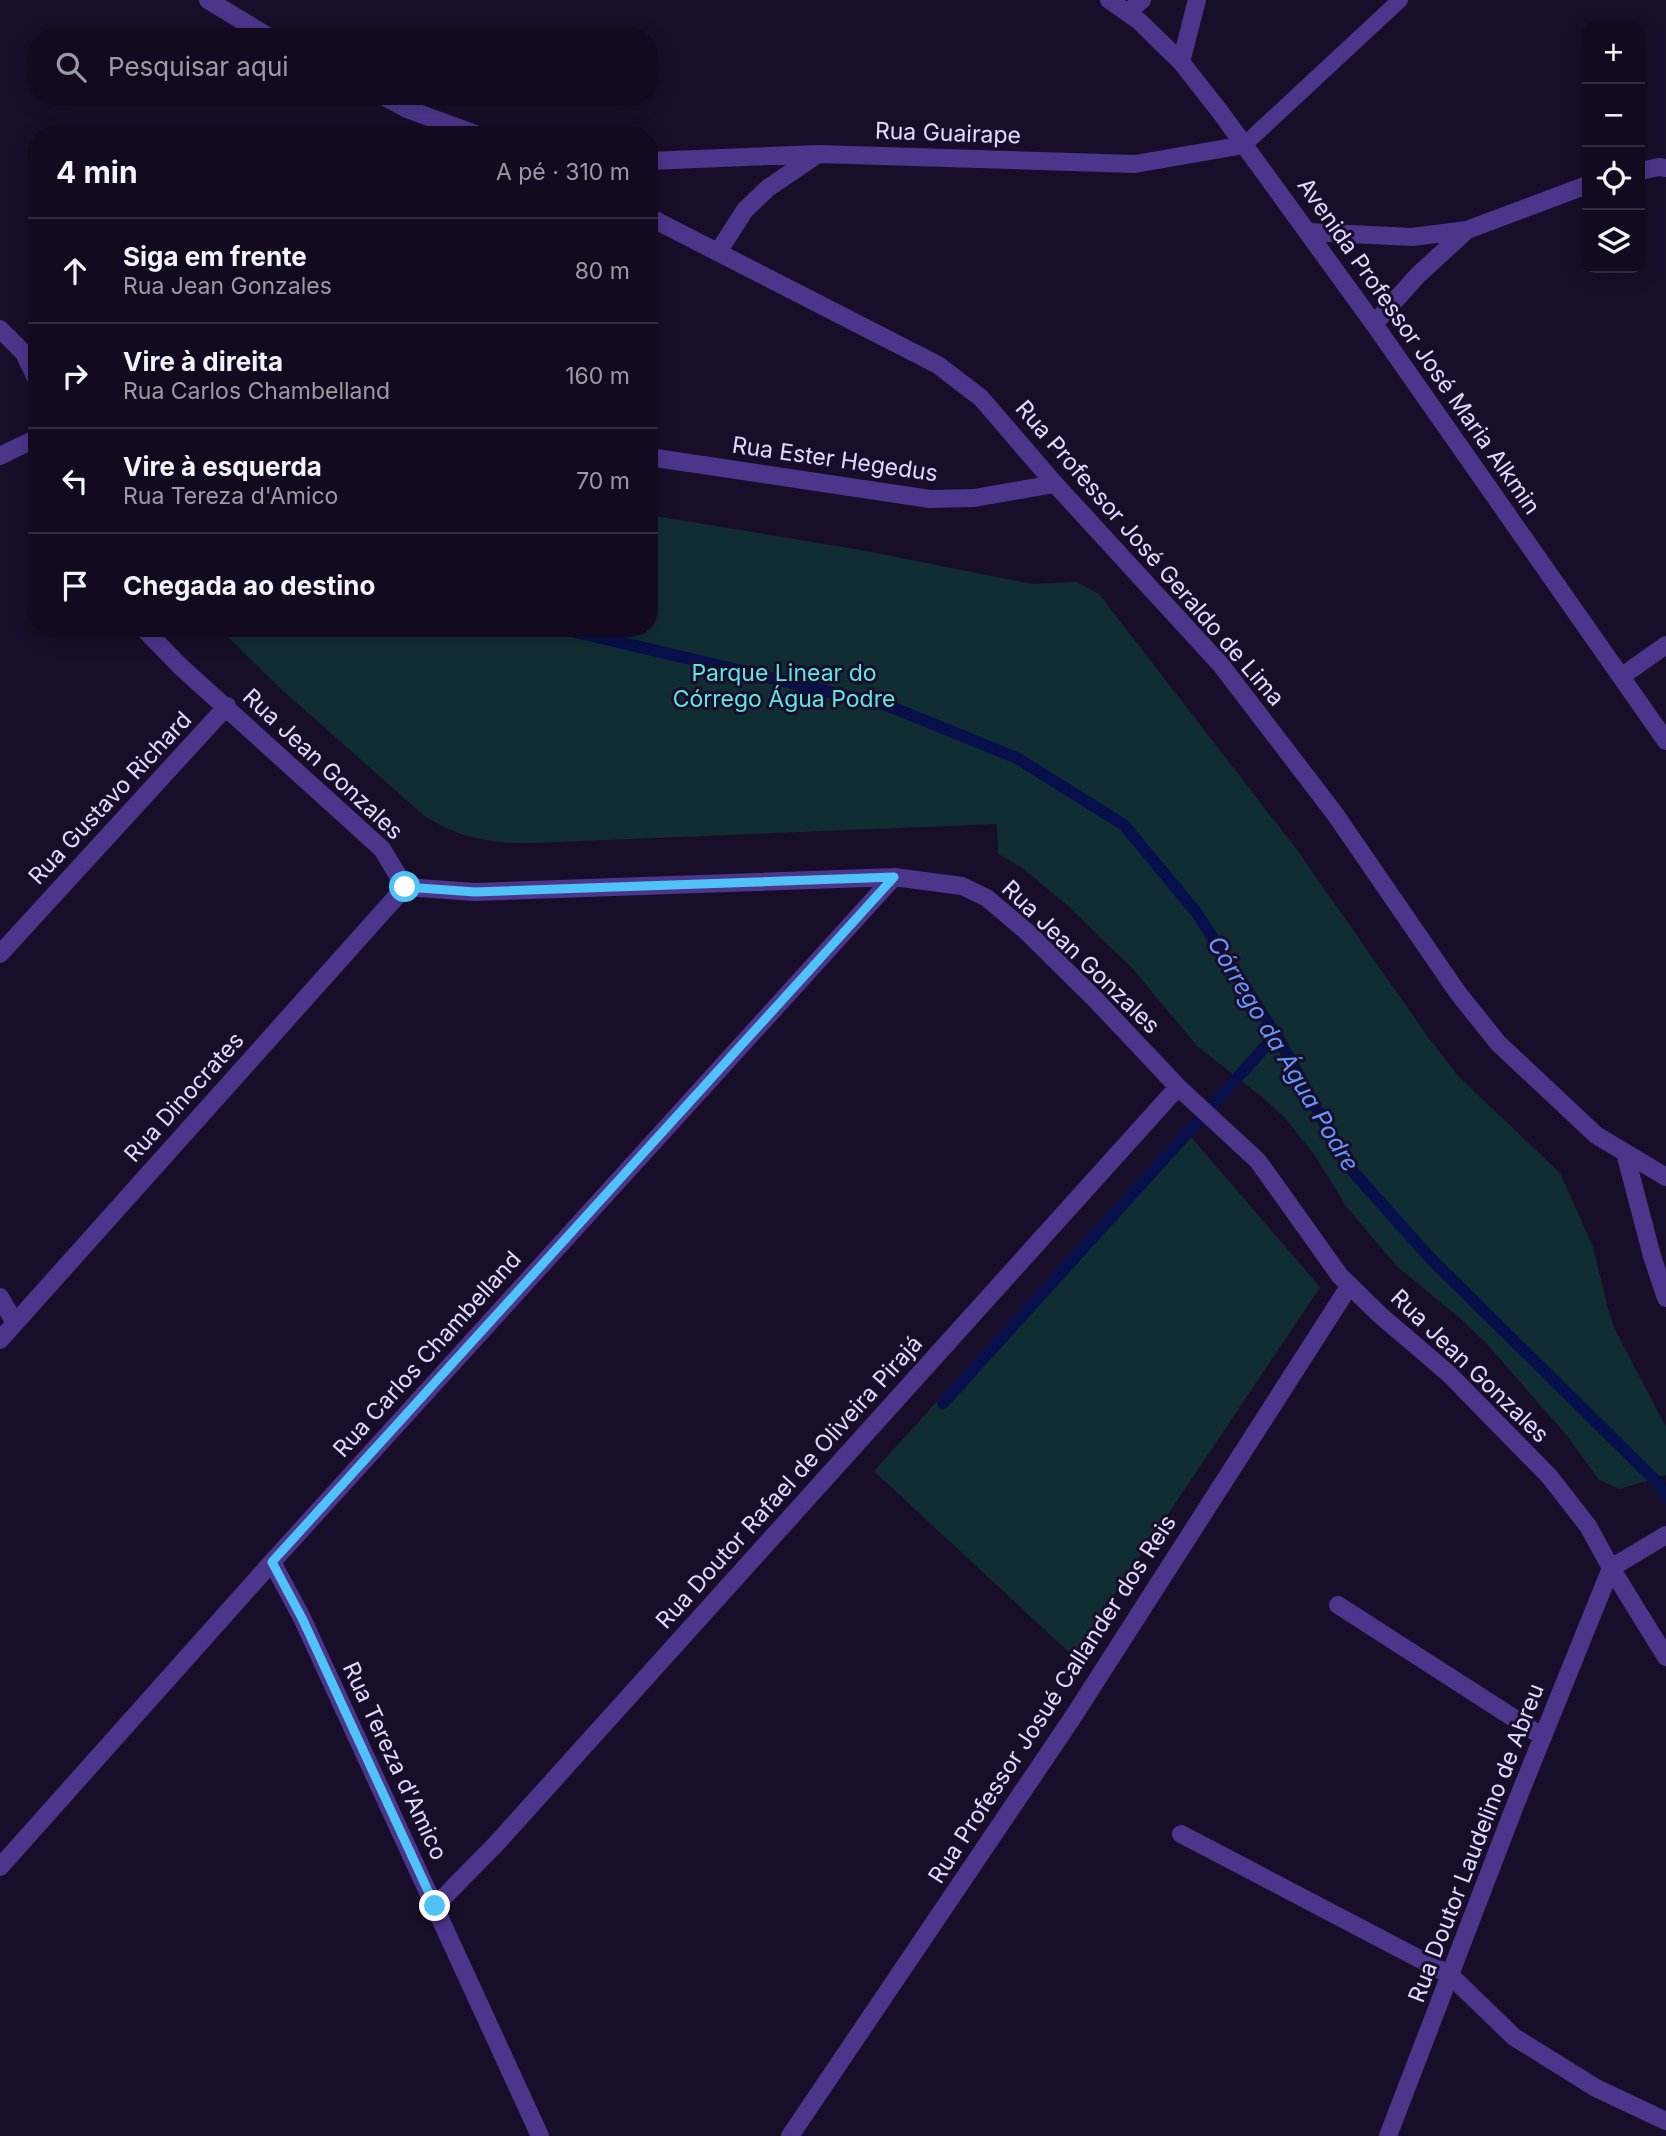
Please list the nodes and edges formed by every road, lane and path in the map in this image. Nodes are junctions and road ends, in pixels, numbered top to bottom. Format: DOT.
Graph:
graph roads {
  1 [pos="208,0"];
  2 [pos="1109,0"];
  3 [pos="1142,0"];
  4 [pos="1197,0"];
  5 [pos="1400,0"];
  6 [pos="1128,12"];
  7 [pos="254,28"];
  8 [pos="1181,62"];
  9 [pos="400,105"];
  10 [pos="453,126"];
  11 [pos="1244,145"];
  12 [pos="818,153"];
  13 [pos="658,161"];
  14 [pos="1666,168"];
  15 [pos="1645,170"];
  16 [pos="1582,188"];
  17 [pos="658,222"];
  18 [pos="1466,230"];
  19 [pos="1309,232"];
  20 [pos="718,252"];
  21 [pos="1374,324"];
  22 [pos="0,329"];
  23 [pos="28,361"];
  24 [pos="28,442"];
  25 [pos="0,456"];
  26 [pos="658,458"];
  27 [pos="1055,484"];
  28 [pos="152,637"];
  29 [pos="1666,645"];
  30 [pos="1622,676"];
  31 [pos="227,706"];
  32 [pos="1666,741"];
  33 [pos="894,877"];
  34 [pos="405,887"];
  35 [pos="0,954"];
  36 [pos="1178,1087"];
  37 [pos="1625,1153"];
  38 [pos="1666,1177"];
  39 [pos="1350,1285"];
  40 [pos="0,1297"];
  41 [pos="1666,1298"];
  42 [pos="15,1323"];
  43 [pos="0,1340"];
  44 [pos="1660,1538"];
  45 [pos="272,1562"];
  46 [pos="1611,1569"];
  47 [pos="1338,1605"];
  48 [pos="1666,1657"];
  49 [pos="1543,1737"];
  50 [pos="1181,1834"];
  51 [pos="0,1867"];
  52 [pos="435,1906"];
  53 [pos="1450,1975"];
  54 [pos="1666,2121"];
  55 [pos="540,2136"];
  56 [pos="790,2136"];
  57 [pos="1388,2136"];
  1 -- 7 [label="street"];
  2 -- 6 [label="street, Avenida Professor José Maria Alkmin"];
  3 -- 6 [label="street"];
  4 -- 8 [label="street"];
  5 -- 11 [label="lane"];
  6 -- 8 [label="street, Avenida Professor José Maria Alkmin"];
  8 -- 11 [label="street, Avenida Professor José Maria Alkmin"];
  9 -- 10 [label="street"];
  11 -- 12 [label="street, Rua Guairape"];
  11 -- 19 [label="street, Avenida Professor José Maria Alkmin"];
  12 -- 13 [label="street, Rua Guairape"];
  12 -- 20 [label="street"];
  14 -- 15 [label="street"];
  16 -- 18 [label="street"];
  17 -- 20 [label="street, Rua Professor José Geraldo de Lima"];
  18 -- 19 [label="street"];
  18 -- 21 [label="street"];
  19 -- 21 [label="street, Avenida Professor José Maria Alkmin"];
  20 -- 27 [label="street, Rua Professor José Geraldo de Lima"];
  21 -- 30 [label="street, Avenida Professor José Maria Alkmin"];
  22 -- 23 [label="street"];
  24 -- 25 [label="street"];
  26 -- 27 [label="street, Rua Ester Hegedus"];
  27 -- 37 [label="street, Rua Professor José Geraldo de Lima"];
  28 -- 31 [label="street, Rua Jean Gonzales"];
  29 -- 30 [label="street"];
  30 -- 32 [label="street, Avenida Professor José Maria Alkmin"];
  31 -- 34 [label="street, Rua Jean Gonzales"];
  31 -- 35 [label="street, Rua Gustavo Richard"];
  33 -- 34 [label="street, Rua Jean Gonzales"];
  33 -- 36 [label="street, Rua Jean Gonzales"];
  33 -- 45 [label="street, Rua Carlos Chambelland"];
  34 -- 42 [label="street, Rua Dinocrates"];
  36 -- 39 [label="street, Rua Jean Gonzales"];
  36 -- 52 [label="street, Rua Doutor Rafael de Oliveira Pirajá"];
  37 -- 38 [label="street, Rua Professor José Geraldo de Lima"];
  37 -- 41 [label="street"];
  39 -- 46 [label="street, Rua Jean Gonzales"];
  39 -- 56 [label="street, Rua Professor Josué Callander dos Reis"];
  40 -- 42 [label="street"];
  42 -- 43 [label="street, Rua Dinocrates"];
  44 -- 46 [label="street"];
  45 -- 51 [label="street, Rua Carlos Chambelland"];
  45 -- 52 [label="street, Rua Tereza d'Amico"];
  46 -- 48 [label="street"];
  46 -- 49 [label="street, Rua Doutor Laudelino de Abreu"];
  47 -- 49 [label="street"];
  49 -- 53 [label="street, Rua Doutor Laudelino de Abreu"];
  50 -- 53 [label="street"];
  52 -- 55 [label="street, Rua Tereza d'Amico"];
  53 -- 54 [label="street"];
  53 -- 57 [label="street, Rua Doutor Laudelino de Abreu"];
}
